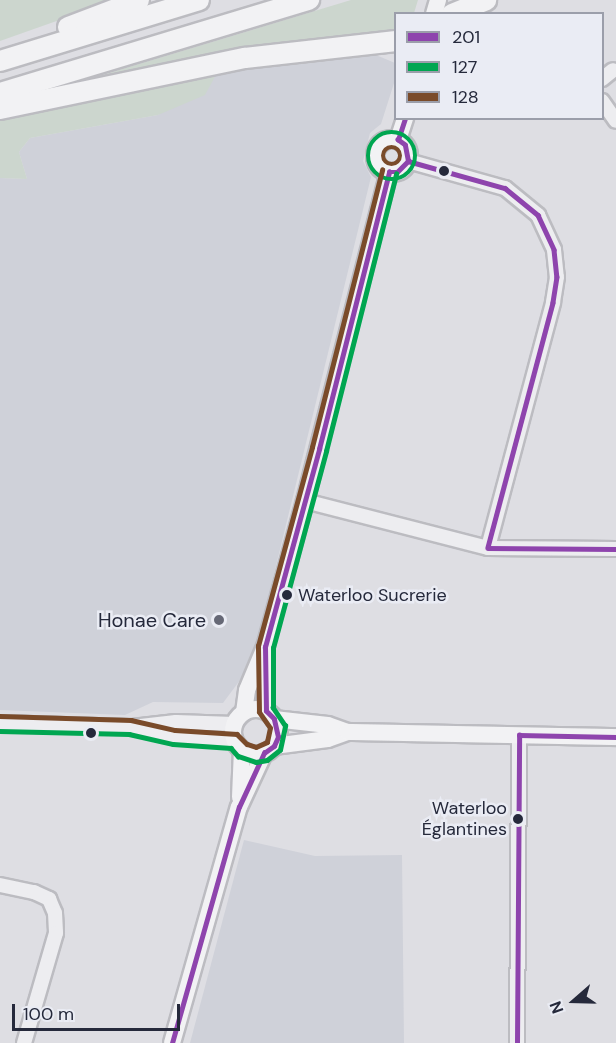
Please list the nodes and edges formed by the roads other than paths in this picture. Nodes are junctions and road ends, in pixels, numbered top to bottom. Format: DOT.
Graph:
graph roads {
  1 [pos="139,0"];
  2 [pos="199,0"];
  3 [pos="309,0"];
  4 [pos="486,0"];
  5 [pos="441,10"];
  6 [pos="394,41"];
  7 [pos="361,45"];
  8 [pos="29,52"];
  9 [pos="394,53"];
  10 [pos="0,61"];
  11 [pos="0,93"];
  12 [pos="604,103"];
  13 [pos="0,109"];
  14 [pos="404,120"];
  15 [pos="616,122"];
  16 [pos="398,140"];
  17 [pos="408,160"];
  18 [pos="389,172"];
  19 [pos="305,501"];
  20 [pos="488,548"];
  21 [pos="616,549"];
  22 [pos="265,647"];
  23 [pos="270,715"];
  24 [pos="239,718"];
  25 [pos="0,723"];
  26 [pos="130,727"];
  27 [pos="346,732"];
  28 [pos="519,735"];
  29 [pos="616,737"];
  30 [pos="238,746"];
  31 [pos="269,749"];
  32 [pos="239,807"];
  33 [pos="0,885"];
  34 [pos="24,1043"];
  35 [pos="172,1043"];
  36 [pos="518,1043"];
  1 -- 8 [label="highway"];
  2 -- 8 [label="highway"];
  3 -- 11 [label="highway"];
  4 -- 5 [label="highway"];
  6 -- 7 [label="highway"];
  7 -- 9 [label="highway"];
  7 -- 13 [label="highway"];
  8 -- 10 [label="highway"];
  12 -- 15 [label="street"];
  14 -- 16 [label="main road"];
  16 -- 17 [label="main road"];
  16 -- 18 [label="main road"];
  17 -- 18 [label="main road"];
  17 -- 20 [label="street"];
  18 -- 19 [label="main road"];
  19 -- 20 [label="street"];
  19 -- 22 [label="main road"];
  20 -- 21 [label="street"];
  22 -- 23 [label="main road"];
  22 -- 24 [label="main road"];
  23 -- 24 [label="main road"];
  23 -- 27 [label="main road"];
  23 -- 31 [label="main road"];
  24 -- 26 [label="street"];
  24 -- 30 [label="main road"];
  25 -- 26 [label="street"];
  26 -- 30 [label="street"];
  27 -- 28 [label="main road"];
  27 -- 31 [label="main road"];
  28 -- 29 [label="main road"];
  28 -- 36 [label="street"];
  30 -- 31 [label="main road"];
  30 -- 32 [label="main road"];
  31 -- 32 [label="main road"];
  32 -- 35 [label="main road"];
  33 -- 34 [label="street"];
}
